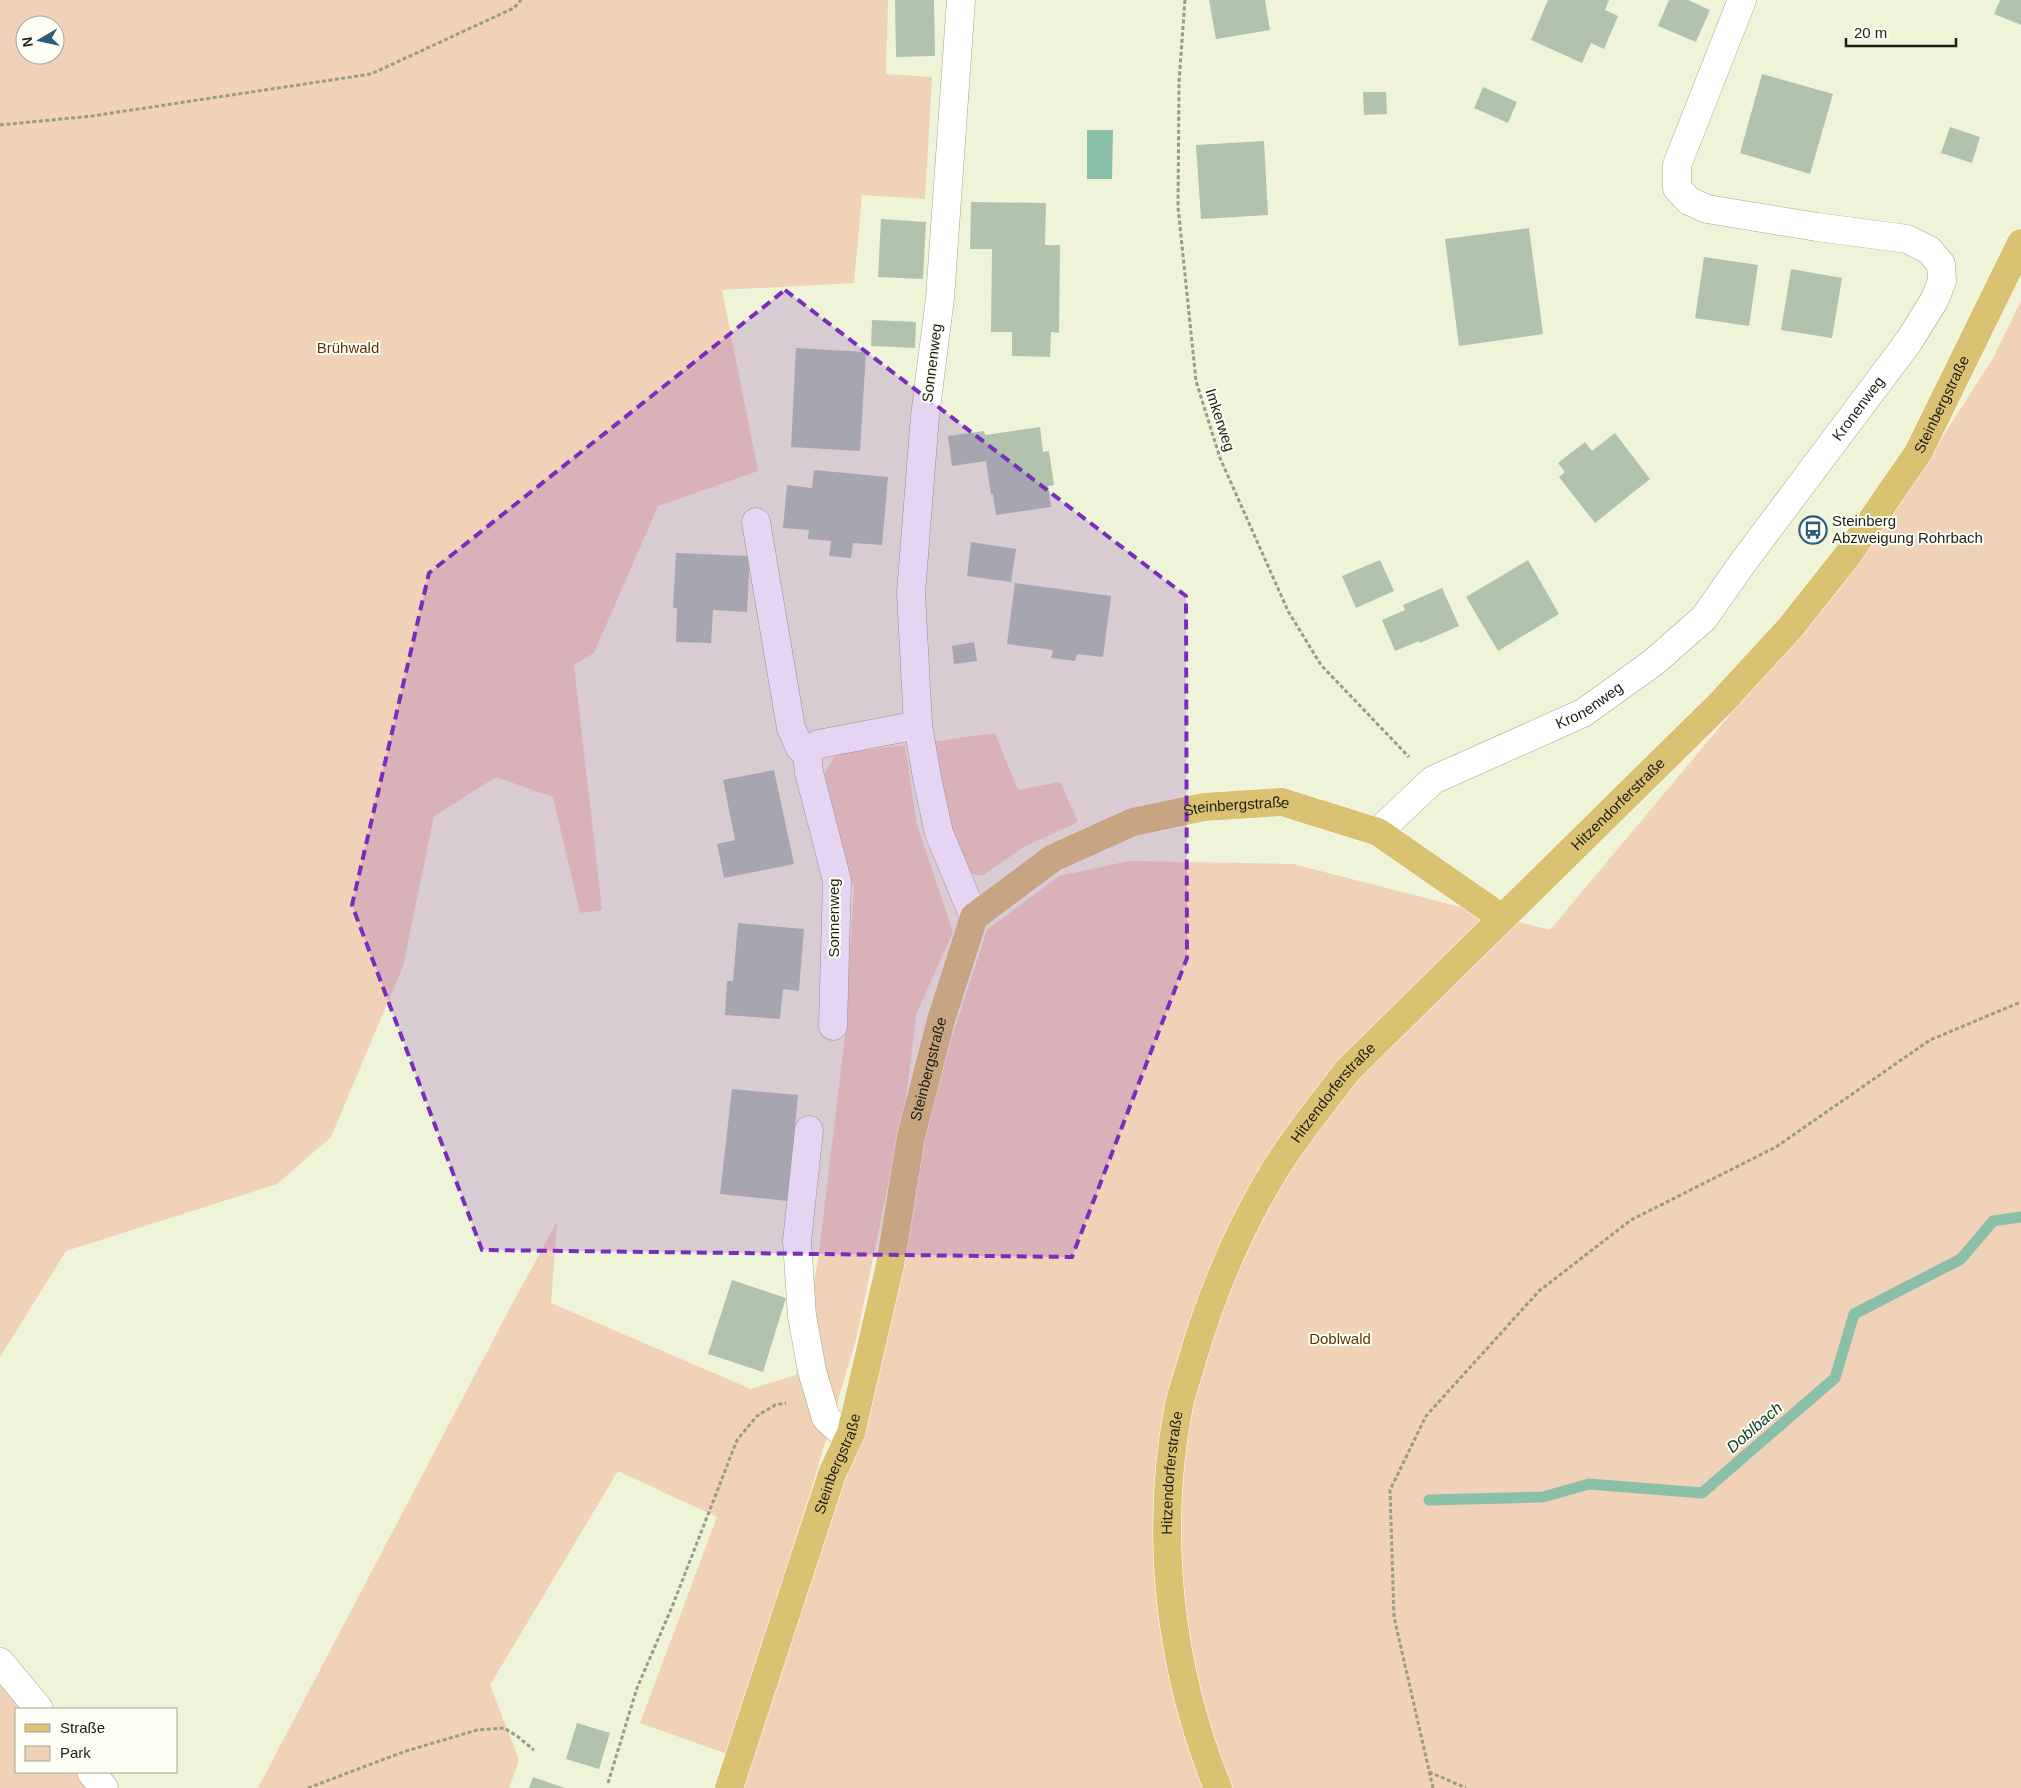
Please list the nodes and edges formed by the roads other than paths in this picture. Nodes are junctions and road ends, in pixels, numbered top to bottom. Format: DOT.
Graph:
graph roads {
  1 [pos="961,0"];
  2 [pos="1742,0"];
  3 [pos="2021,243"];
  4 [pos="756,522"];
  5 [pos="1846,556"];
  6 [pos="918,725"];
  7 [pos="807,754"];
  8 [pos="1378,832"];
  9 [pos="974,917"];
  10 [pos="1502,918"];
  11 [pos="833,1026"];
  12 [pos="809,1130"];
  13 [pos="851,1433"];
  14 [pos="0,1662"];
  15 [pos="38,1708"];
  16 [pos="92,1773"];
  17 [pos="104,1788"];
  18 [pos="729,1788"];
  19 [pos="1218,1788"];
  1 -- 6 [label="street, Sonnenweg"];
  2 -- 8 [label="street, Kronenweg"];
  3 -- 5 [label="main road, Steinbergstraße"];
  4 -- 7 [label="street, Sonnenweg"];
  5 -- 10 [label="main road, Hitzendorferstraße"];
  6 -- 7 [label="street"];
  6 -- 9 [label="street, Sonnenweg"];
  7 -- 11 [label="street, Sonnenweg"];
  8 -- 9 [label="main road, Steinbergstraße"];
  8 -- 10 [label="main road, Steinbergstraße"];
  9 -- 13 [label="main road, Steinbergstraße"];
  10 -- 19 [label="main road, Hitzendorferstraße"];
  12 -- 13 [label="street"];
  13 -- 18 [label="main road, Steinbergstraße"];
  14 -- 15 [label="street"];
  16 -- 17 [label="street"];
}
